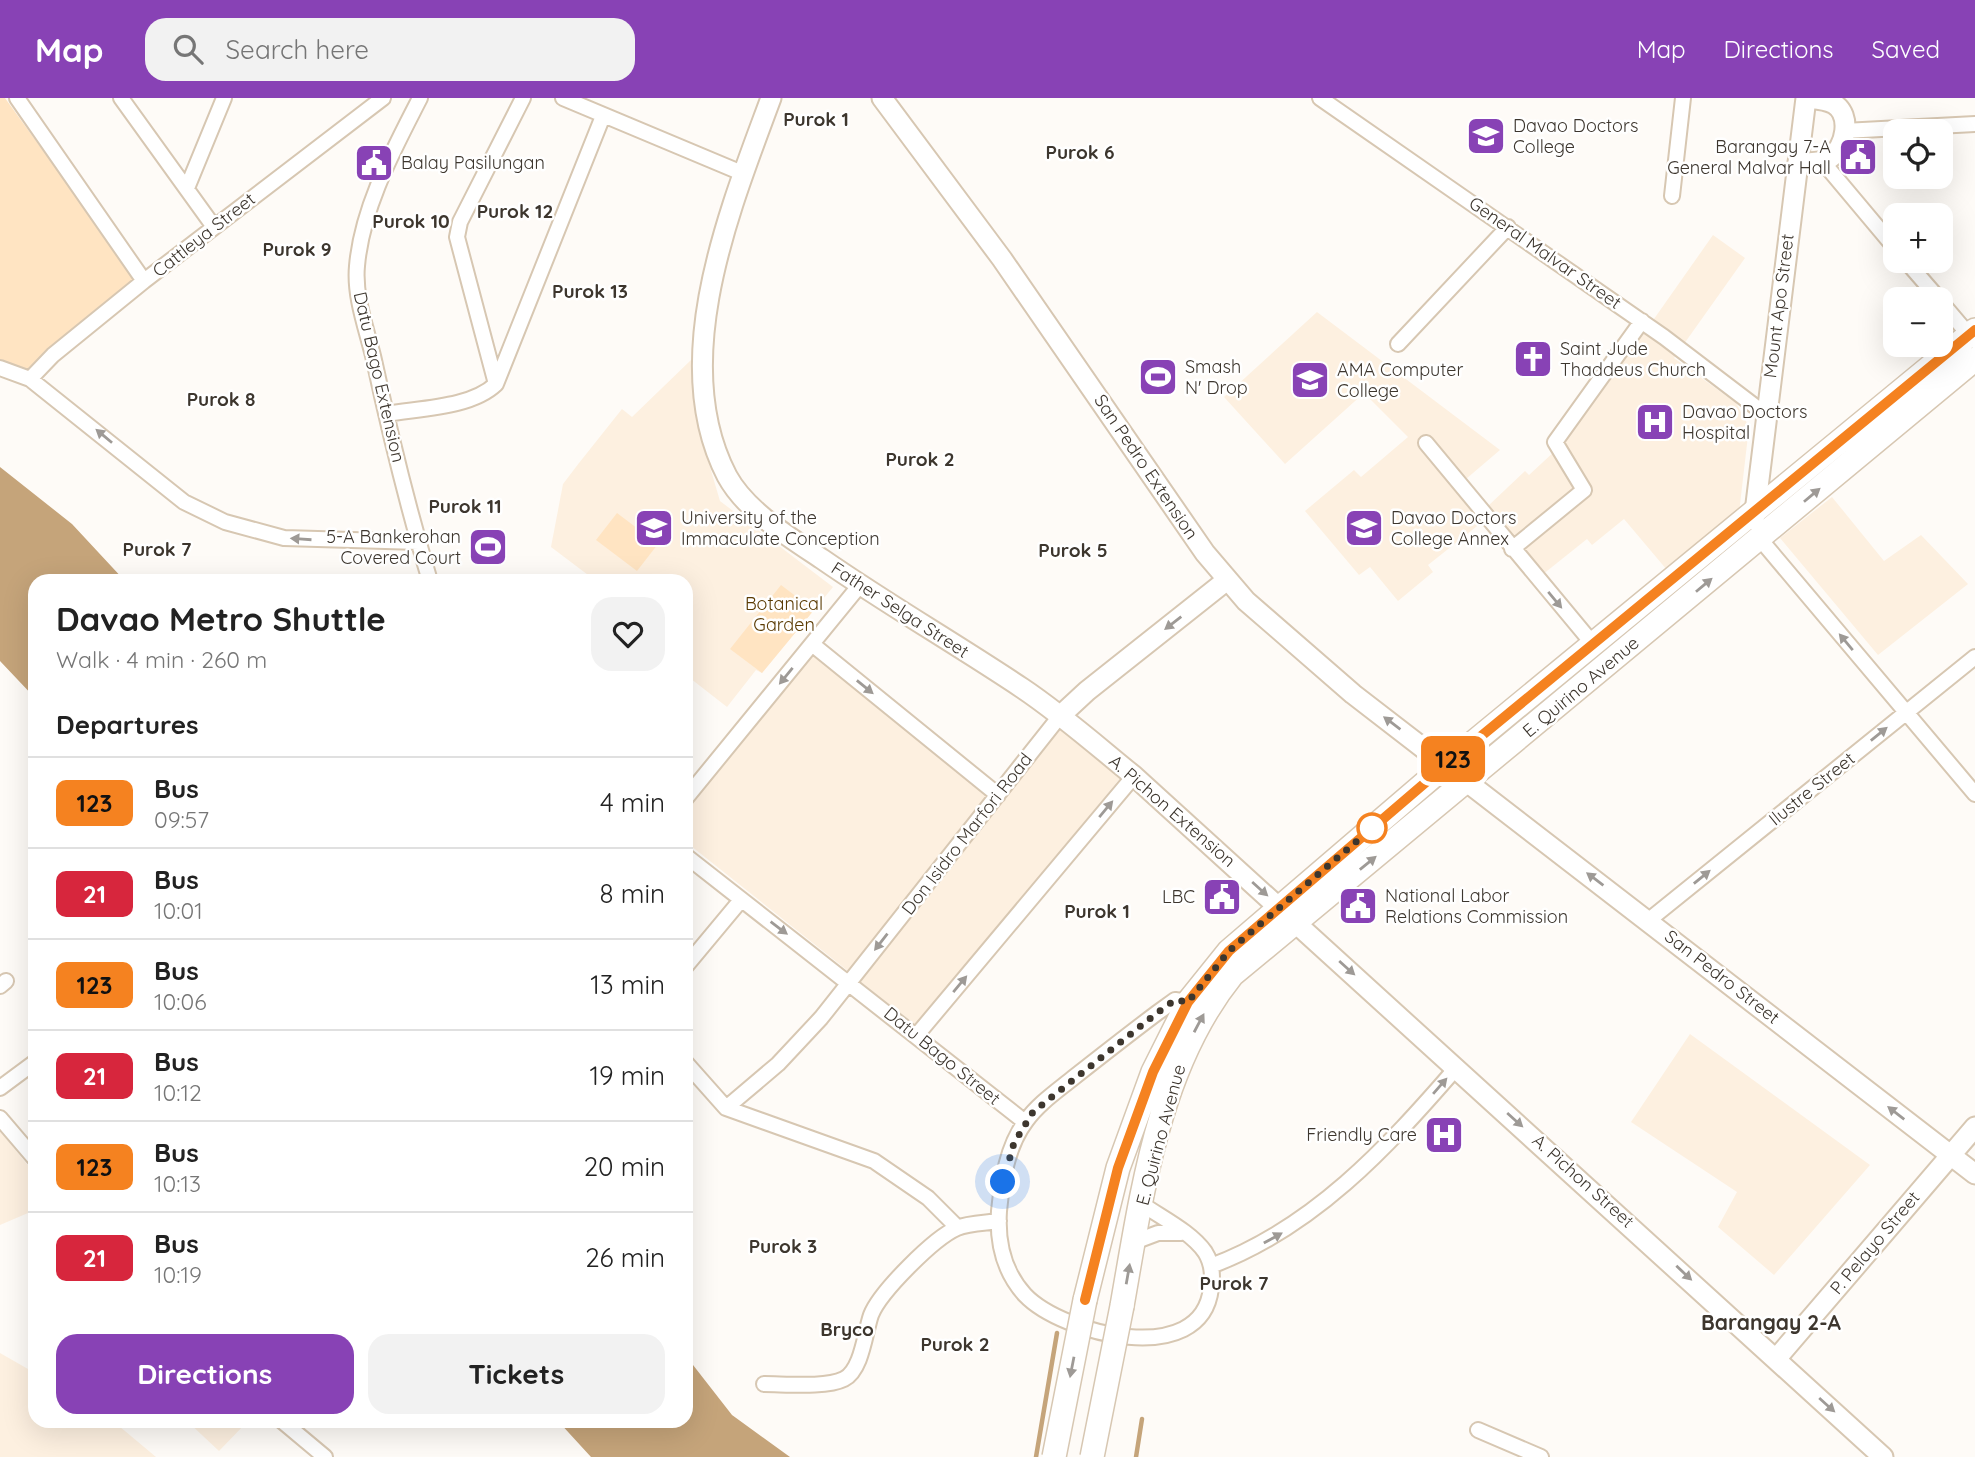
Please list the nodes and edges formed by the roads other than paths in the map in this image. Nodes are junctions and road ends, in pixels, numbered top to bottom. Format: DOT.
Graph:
graph roads {
  1 [pos="17,98"];
  2 [pos="225,98"];
  3 [pos="421,98"];
  4 [pos="523,98"];
  5 [pos="563,98"];
  6 [pos="771,98"];
  7 [pos="882,98"];
  8 [pos="1320,98"];
  9 [pos="1683,98"];
  10 [pos="1806,98"];
  11 [pos="126,100"];
  12 [pos="375,100"];
  13 [pos="1845,103"];
  14 [pos="603,116"];
  15 [pos="1975,124"];
  16 [pos="1844,131"];
  17 [pos="1822,161"];
  18 [pos="1798,162"];
  19 [pos="742,173"];
  20 [pos="187,188"];
  21 [pos="1672,196"];
  22 [pos="214,227"];
  23 [pos="1508,227"];
  24 [pos="1883,234"];
  25 [pos="1916,273"];
  26 [pos="144,281"];
  27 [pos="1929,287"];
  28 [pos="1953,314"];
  29 [pos="1642,321"];
  30 [pos="1973,336"];
  31 [pos="1398,344"];
  32 [pos="1975,359"];
  33 [pos="0,368"];
  34 [pos="30,379"];
  35 [pos="496,384"];
  36 [pos="386,414"];
  37 [pos="1765,414"];
  38 [pos="1426,443"];
  39 [pos="1752,514"];
  40 [pos="1760,539"];
  41 [pos="418,542"];
  42 [pos="1515,552"];
  43 [pos="428,574"];
  44 [pos="1227,580"];
  45 [pos="860,585"];
  46 [pos="812,644"];
  47 [pos="1593,645"];
  48 [pos="1975,657"];
  49 [pos="1905,714"];
  50 [pos="1060,716"];
  51 [pos="1446,765"];
  52 [pos="1134,776"];
  53 [pos="1467,782"];
  54 [pos="693,789"];
  55 [pos="1975,794"];
  56 [pos="998,795"];
  57 [pos="693,862"];
  58 [pos="741,900"];
  59 [pos="1288,915"];
  60 [pos="1649,920"];
  61 [pos="693,958"];
  62 [pos="849,982"];
  63 [pos="1188,1002"];
  64 [pos="916,1036"];
  65 [pos="28,1067"];
  66 [pos="1457,1067"];
  67 [pos="693,1071"];
  68 [pos="0,1088"];
  69 [pos="726,1108"];
  70 [pos="0,1118"];
  71 [pos="1025,1122"];
  72 [pos="1975,1126"];
  73 [pos="28,1151"];
  74 [pos="1950,1155"];
  75 [pos="1975,1174"];
  76 [pos="1142,1204"];
  77 [pos="999,1221"];
  78 [pos="957,1227"];
  79 [pos="1182,1233"];
  80 [pos="1134,1242"];
  81 [pos="1211,1266"];
  82 [pos="1776,1359"];
  83 [pos="764,1384"];
  84 [pos="290,1428"];
  85 [pos="1478,1430"];
  86 [pos="325,1457"];
  87 [pos="1054,1457"];
  88 [pos="1092,1457"];
  89 [pos="1541,1457"];
  90 [pos="1883,1457"];
  1 -- 26 [label="street"];
  2 -- 20 [label="street"];
  3 -- 36 [label="street, Datu Bago Extension"];
  4 -- 35 [label="street"];
  5 -- 14 [label="street"];
  6 -- 19 [label="main road, Father Selga Street"];
  7 -- 44 [label="main road, San Pedro Extension"];
  8 -- 23 [label="street, General Malvar Street"];
  9 -- 21 [label="street"];
  10 -- 13 [label="main road"];
  10 -- 18 [label="main road, Mount Apo Street"];
  11 -- 20 [label="street"];
  12 -- 22 [label="street, Cattleya Street"];
  13 -- 16 [label="main road"];
  14 -- 19 [label="street"];
  14 -- 35 [label="street"];
  15 -- 16 [label="street"];
  16 -- 17 [label="main road"];
  17 -- 18 [label="main road"];
  17 -- 24 [label="street"];
  18 -- 37 [label="main road, Mount Apo Street"];
  19 -- 45 [label="main road, Father Selga Street"];
  20 -- 22 [label="street"];
  22 -- 26 [label="street, Cattleya Street"];
  23 -- 29 [label="street, General Malvar Street"];
  23 -- 31 [label="street"];
  25 -- 27 [label="street"];
  26 -- 34 [label="street, Cattleya Street"];
  28 -- 30 [label="street"];
  29 -- 37 [label="street, General Malvar Street"];
  29 -- 42 [label="street"];
  30 -- 39 [label="main road, E. Quirino Avenue"];
  40 -- 32 [label="main road, E. Quirino Avenue, one-way"];
  33 -- 34 [label="street"];
  41 -- 34 [label="street, one-way"];
  35 -- 36 [label="street"];
  36 -- 41 [label="street, Datu Bago Extension"];
  37 -- 39 [label="main road, Mount Apo Street"];
  38 -- 42 [label="street"];
  39 -- 40 [label="main road"];
  39 -- 47 [label="main road, E. Quirino Avenue"];
  49 -- 40 [label="street, one-way"];
  53 -- 40 [label="main road, E. Quirino Avenue, one-way"];
  41 -- 43 [label="street, Datu Bago Extension"];
  42 -- 47 [label="street, one-way"];
  44 -- 50 [label="main road, Don Isidro Marfori Road, one-way"];
  51 -- 44 [label="main road, San Pedro Extension, one-way"];
  45 -- 46 [label="street"];
  45 -- 50 [label="main road, Father Selga Street"];
  46 -- 54 [label="street, one-way"];
  46 -- 56 [label="street, one-way"];
  47 -- 51 [label="main road, E. Quirino Avenue"];
  48 -- 49 [label="street, Ilustre Street"];
  49 -- 55 [label="street"];
  60 -- 49 [label="street, Ilustre Street, one-way"];
  50 -- 52 [label="main road, A. Pichon Extension"];
  50 -- 56 [label="street, Don Isidro Marfori Road"];
  51 -- 53 [label="main road, San Pedro Extension"];
  51 -- 59 [label="main road, E. Quirino Avenue"];
  52 -- 59 [label="main road, A. Pichon Extension, one-way"];
  64 -- 52 [label="street, one-way"];
  59 -- 53 [label="main road, E. Quirino Avenue, one-way"];
  60 -- 53 [label="main road, San Pedro Street, one-way"];
  56 -- 62 [label="street, Don Isidro Marfori Road, one-way"];
  57 -- 58 [label="street, Datu Bago Street"];
  58 -- 61 [label="street"];
  58 -- 62 [label="street, Datu Bago Street, one-way"];
  59 -- 63 [label="main road, E. Quirino Avenue"];
  59 -- 66 [label="main road, A. Pichon Street, one-way"];
  76 -- 59 [label="main road, E. Quirino Avenue, one-way"];
  74 -- 60 [label="main road, San Pedro Street, one-way"];
  62 -- 64 [label="street, Datu Bago Street"];
  62 -- 69 [label="street, Don Isidro Marfori Road"];
  63 -- 71 [label="street"];
  63 -- 87 [label="main road, E. Quirino Avenue, one-way, bridge"];
  64 -- 71 [label="street, Datu Bago Street"];
  65 -- 68 [label="street"];
  81 -- 66 [label="street, one-way"];
  66 -- 82 [label="main road, A. Pichon Street, one-way"];
  67 -- 69 [label="street"];
  69 -- 78 [label="street"];
  70 -- 73 [label="street"];
  71 -- 77 [label="street"];
  72 -- 74 [label="main road, P. Pelayo Street"];
  74 -- 75 [label="main road, San Pedro Street"];
  74 -- 82 [label="main road, P. Pelayo Street"];
  76 -- 79 [label="street"];
  76 -- 80 [label="main road, E. Quirino Avenue"];
  77 -- 78 [label="street"];
  77 -- 81 [label="street"];
  78 -- 83 [label="street"];
  79 -- 80 [label="street"];
  79 -- 81 [label="street"];
  88 -- 80 [label="main road, E. Quirino Avenue, one-way, bridge"];
  82 -- 90 [label="main road, A. Pichon Street, one-way"];
  84 -- 86 [label="street"];
  85 -- 89 [label="street"];
}
